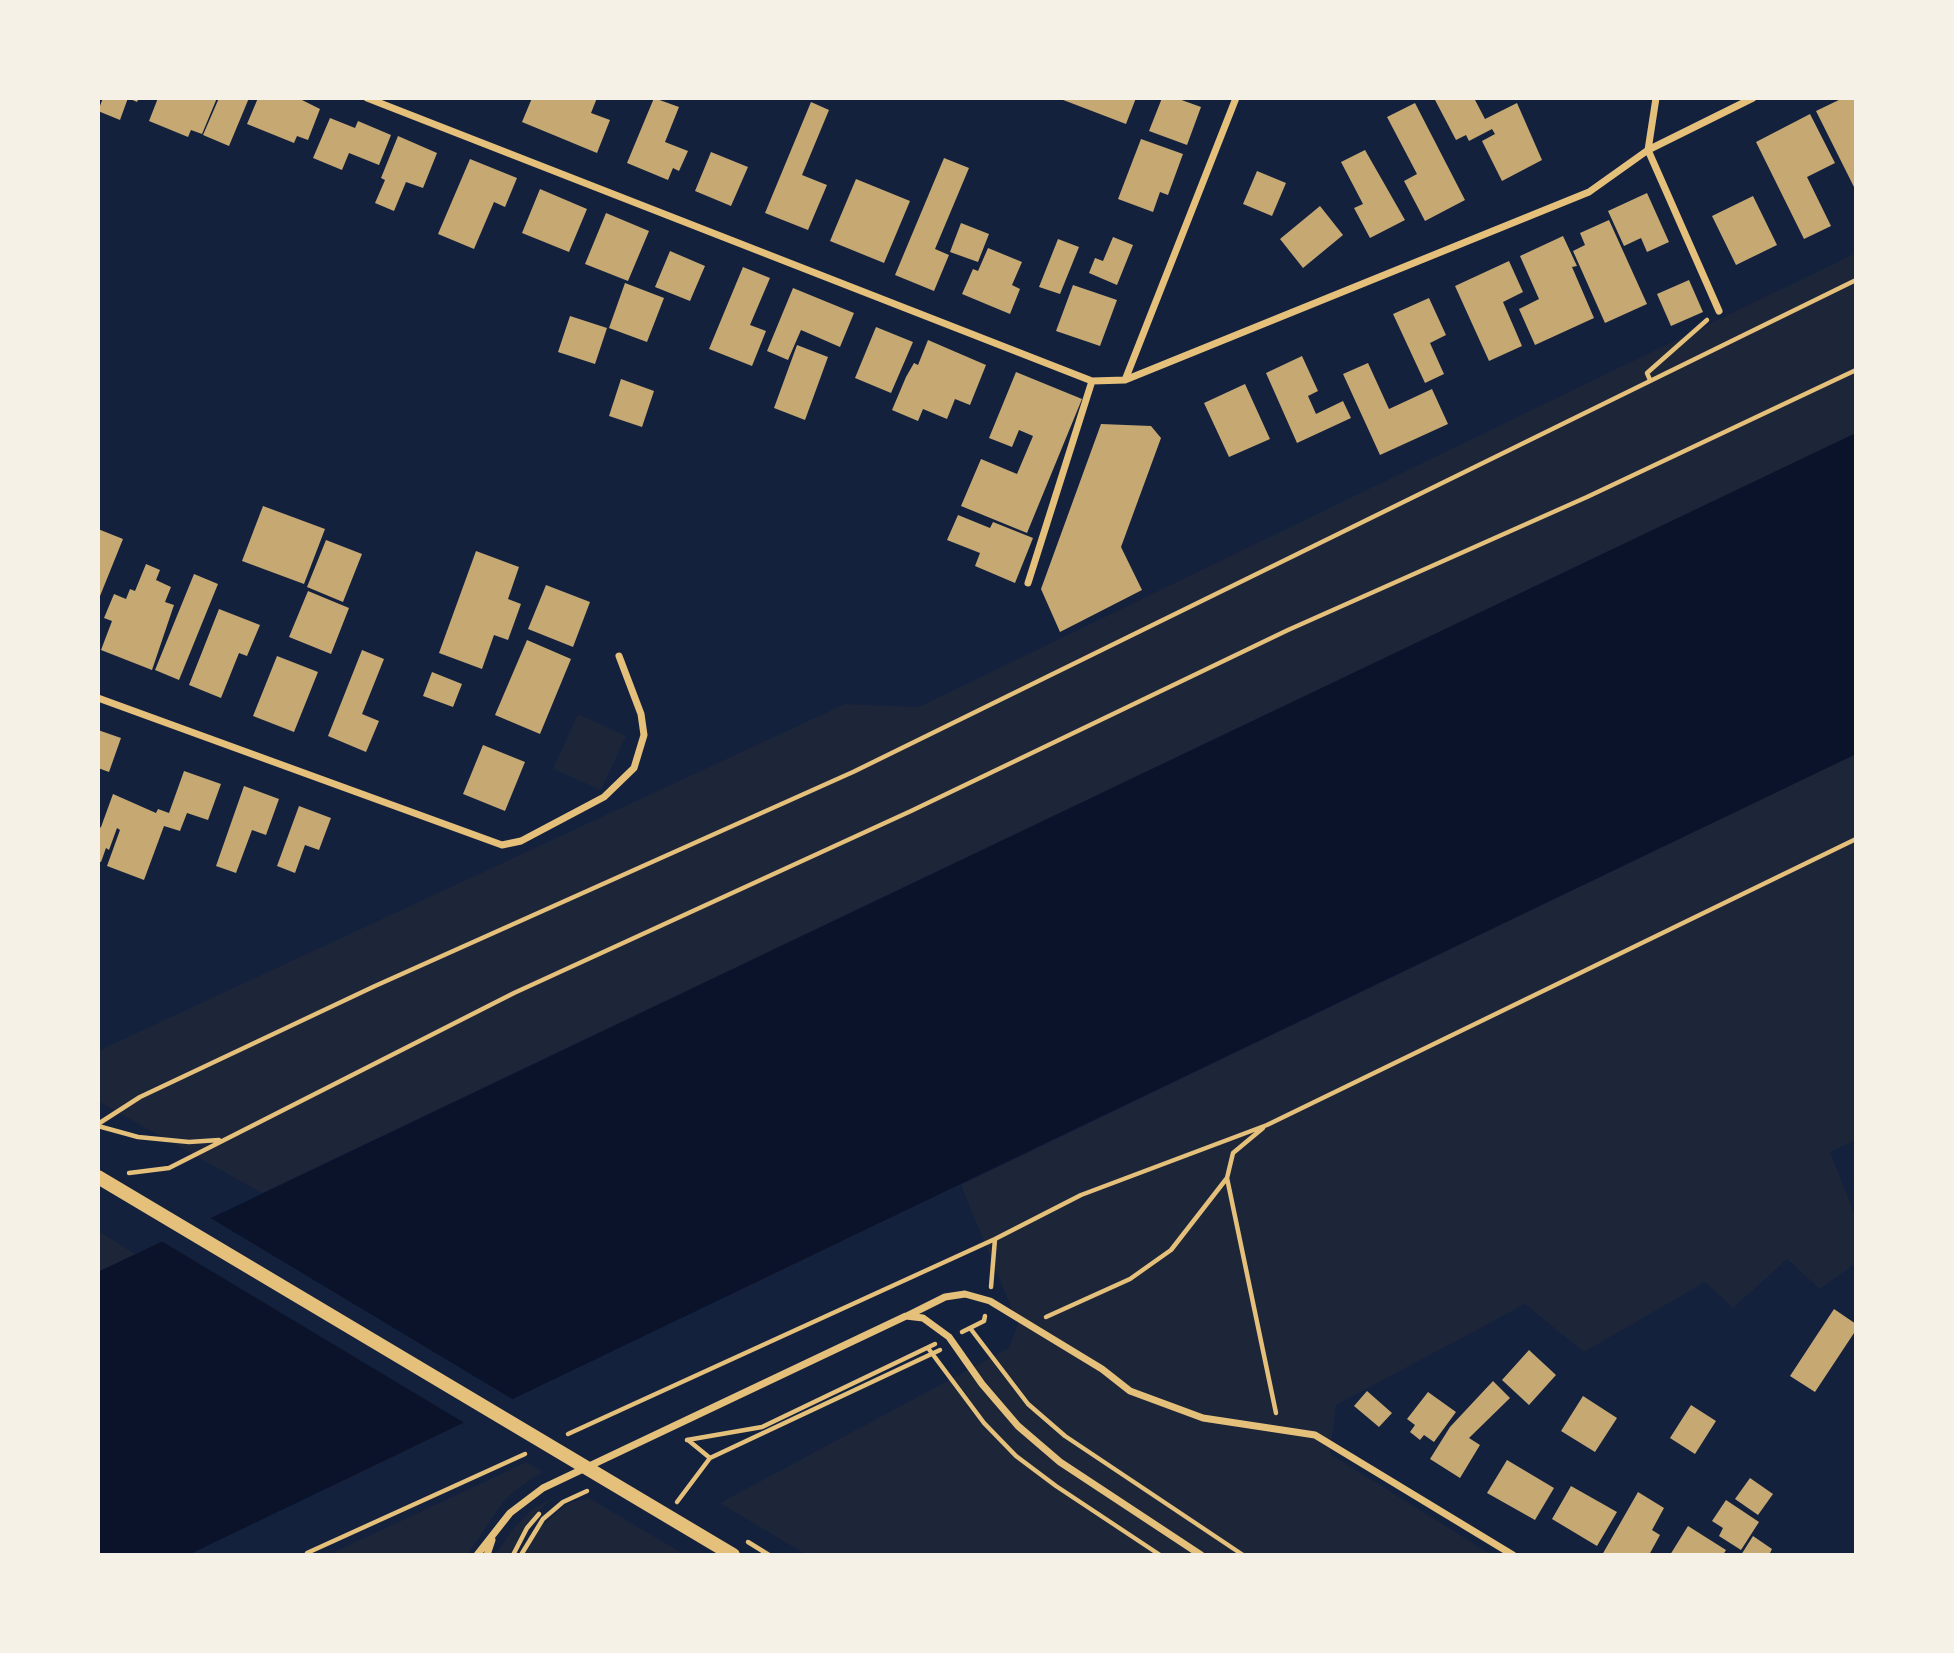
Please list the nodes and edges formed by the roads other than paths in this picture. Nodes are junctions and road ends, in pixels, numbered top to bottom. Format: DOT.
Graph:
graph roads {
  1 [pos="367,98"];
  2 [pos="1236,98"];
  3 [pos="1656,98"];
  4 [pos="1753,98"];
  5 [pos="1648,150"];
  6 [pos="1719,311"];
  7 [pos="1125,380"];
  8 [pos="1092,381"];
  9 [pos="1028,583"];
  10 [pos="618,656"];
  11 [pos="98,698"];
  12 [pos="98,1177"];
  13 [pos="906,1316"];
  14 [pos="494,1536"];
  15 [pos="477,1555"];
  16 [pos="487,1555"];
  17 [pos="733,1555"];
  18 [pos="1201,1555"];
  19 [pos="1513,1555"];
  1 -- 8 [label="street"];
  2 -- 7 [label="street"];
  3 -- 5 [label="street"];
  4 -- 5 [label="street"];
  5 -- 6 [label="street"];
  5 -- 7 [label="street"];
  7 -- 8 [label="street"];
  8 -- 9 [label="street"];
  10 -- 11 [label="street"];
  12 -- 17 [label="main road"];
  13 -- 14 [label="street"];
  13 -- 18 [label="street"];
  13 -- 19 [label="street"];
  14 -- 15 [label="street"];
  14 -- 16 [label="street"];
}
